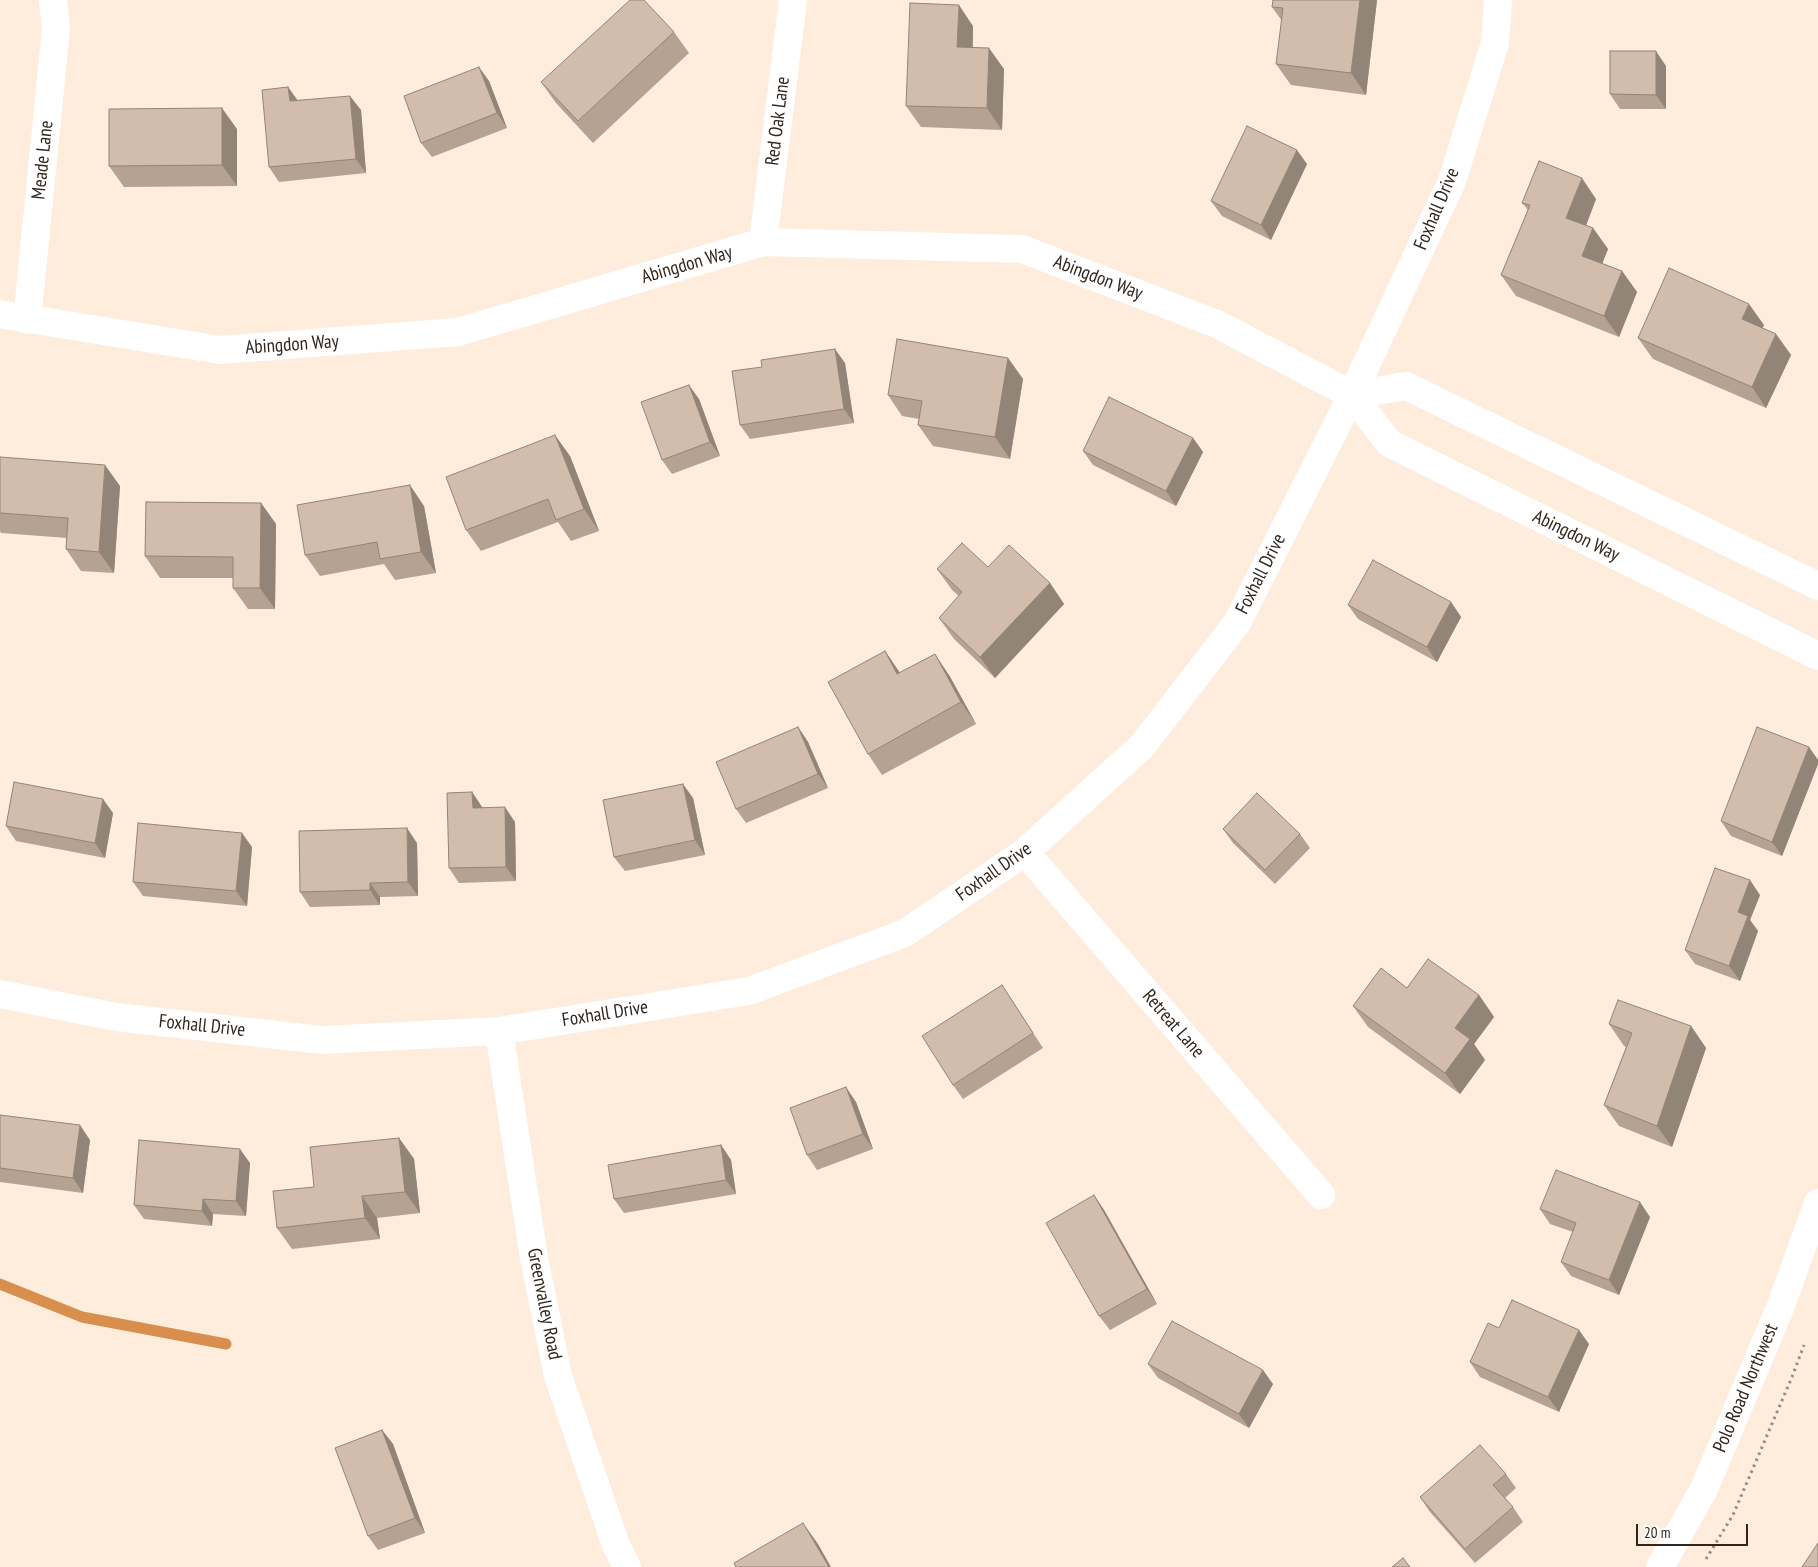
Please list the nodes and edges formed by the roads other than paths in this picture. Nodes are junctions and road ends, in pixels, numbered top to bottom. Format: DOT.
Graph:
graph roads {
  1 [pos="53,0"];
  2 [pos="793,0"];
  3 [pos="1498,0"];
  4 [pos="763,242"];
  5 [pos="0,314"];
  6 [pos="28,320"];
  7 [pos="1352,396"];
  8 [pos="1818,586"];
  9 [pos="1818,656"];
  10 [pos="1025,852"];
  11 [pos="0,994"];
  12 [pos="499,1031"];
  13 [pos="1320,1195"];
  14 [pos="1818,1203"];
  15 [pos="627,1567"];
  16 [pos="1660,1567"];
  1 -- 6 [label="street, Meade Lane"];
  2 -- 4 [label="street, Red Oak Lane"];
  3 -- 7 [label="street, Foxhall Drive"];
  4 -- 6 [label="street, Abingdon Way"];
  4 -- 7 [label="street, Abingdon Way"];
  5 -- 6 [label="street, Abingdon Way"];
  7 -- 8 [label="street"];
  7 -- 9 [label="street, Abingdon Way"];
  7 -- 10 [label="street, Foxhall Drive"];
  10 -- 12 [label="street, Foxhall Drive"];
  10 -- 13 [label="street, Retreat Lane"];
  11 -- 12 [label="street, Foxhall Drive"];
  12 -- 15 [label="street, Greenvalley Road"];
  14 -- 16 [label="street, Polo Road Northwest"];
}
